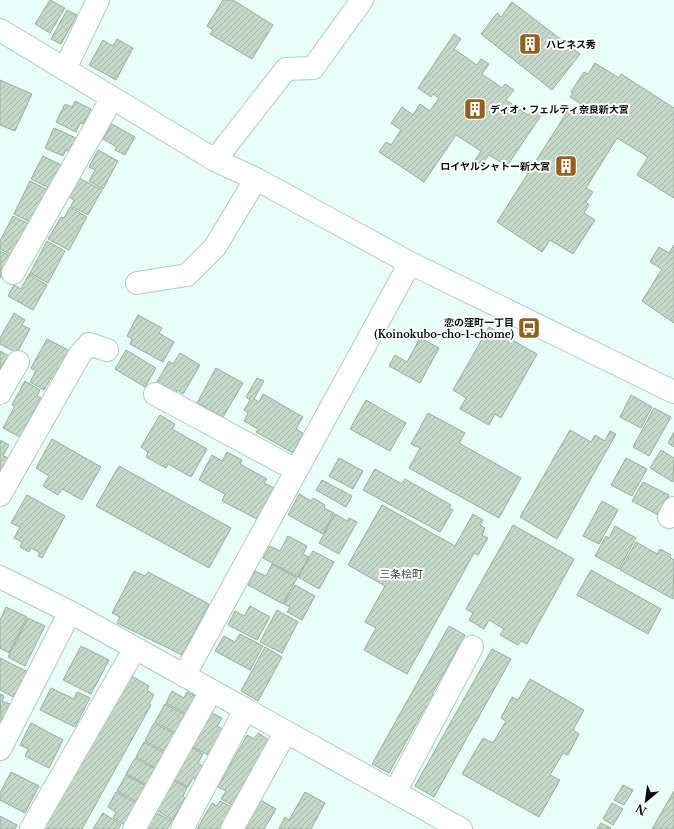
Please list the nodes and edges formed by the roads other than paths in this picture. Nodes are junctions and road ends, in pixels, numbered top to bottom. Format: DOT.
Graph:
graph roads {
  1 [pos="98,0"];
  2 [pos="362,0"];
  3 [pos="0,30"];
  4 [pos="65,70"];
  5 [pos="112,98"];
  6 [pos="215,160"];
  7 [pos="256,179"];
  8 [pos="410,262"];
  9 [pos="13,273"];
  10 [pos="137,283"];
  11 [pos="107,350"];
  12 [pos="18,362"];
  13 [pos="674,392"];
  14 [pos="0,393"];
  15 [pos="155,394"];
  16 [pos="296,470"];
  17 [pos="0,495"];
  18 [pos="1,581"];
  19 [pos="70,612"];
  20 [pos="472,646"];
  21 [pos="134,650"];
  22 [pos="184,676"];
  23 [pos="211,691"];
  24 [pos="245,710"];
  25 [pos="285,733"];
  26 [pos="0,749"];
  27 [pos="395,792"];
  28 [pos="457,828"];
  29 [pos="31,829"];
  30 [pos="134,829"];
  31 [pos="182,829"];
  32 [pos="232,829"];
  1 -- 4 [label="street"];
  2 -- 6 [label="street"];
  3 -- 4 [label="street"];
  4 -- 5 [label="street"];
  5 -- 6 [label="street"];
  5 -- 9 [label="street"];
  6 -- 7 [label="street"];
  7 -- 8 [label="street"];
  7 -- 10 [label="street"];
  8 -- 13 [label="street"];
  8 -- 16 [label="street"];
  11 -- 17 [label="street"];
  12 -- 14 [label="street"];
  15 -- 16 [label="street"];
  16 -- 22 [label="street"];
  18 -- 19 [label="street"];
  19 -- 21 [label="street"];
  19 -- 26 [label="street"];
  20 -- 27 [label="street"];
  21 -- 22 [label="street"];
  21 -- 29 [label="street"];
  22 -- 23 [label="street"];
  23 -- 24 [label="street"];
  23 -- 30 [label="street"];
  24 -- 25 [label="street"];
  24 -- 31 [label="street"];
  25 -- 27 [label="street"];
  25 -- 32 [label="street"];
  27 -- 28 [label="street"];
}
